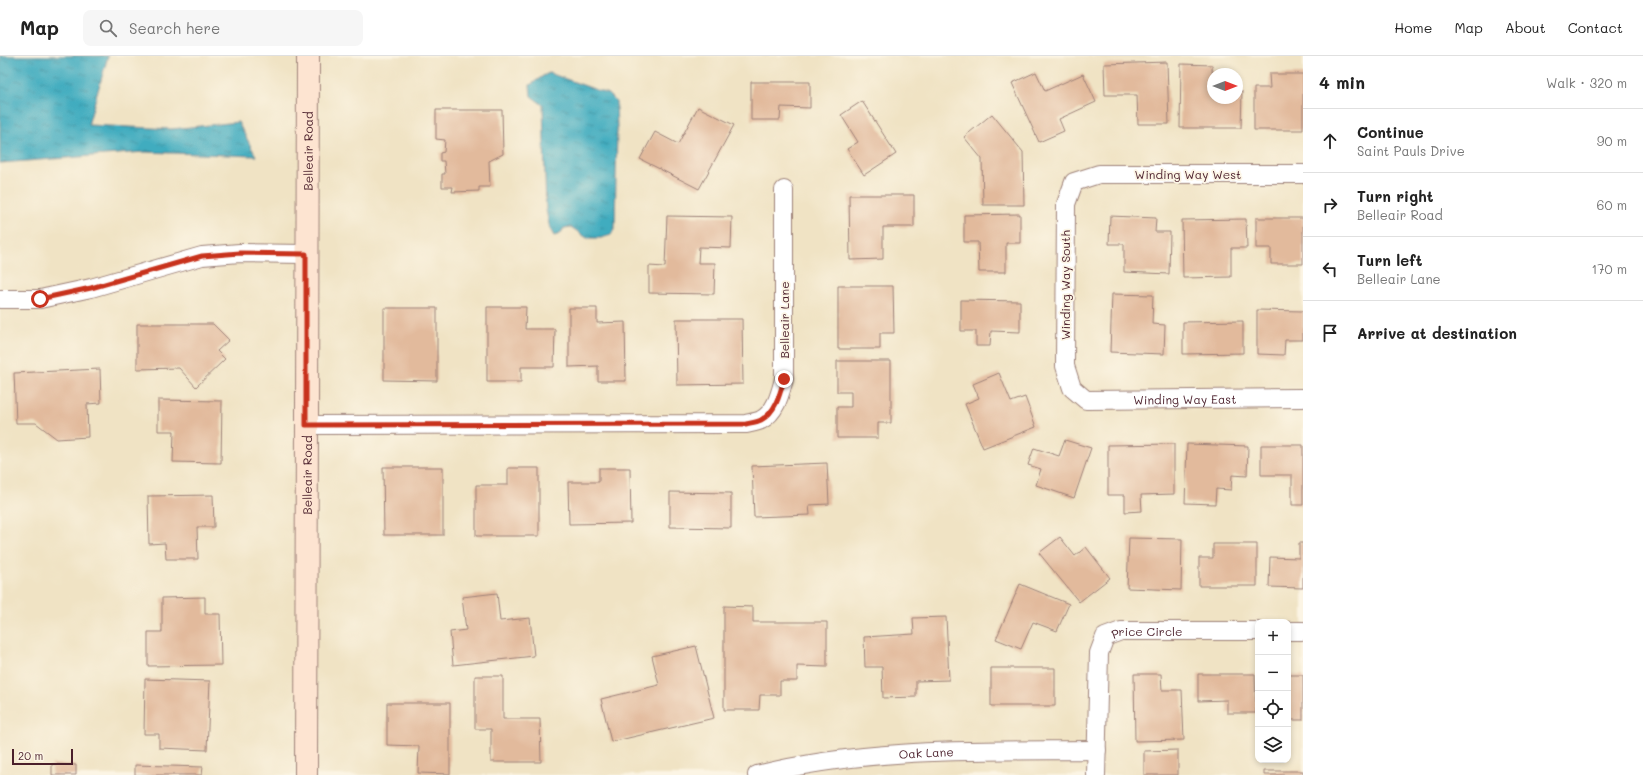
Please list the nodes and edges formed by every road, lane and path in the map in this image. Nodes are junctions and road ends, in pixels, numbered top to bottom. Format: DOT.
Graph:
graph roads {
  1 [pos="308,56"];
  2 [pos="1303,174"];
  3 [pos="1074,182"];
  4 [pos="784,190"];
  5 [pos="306,254"];
  6 [pos="0,299"];
  7 [pos="1072,388"];
  8 [pos="1303,398"];
  9 [pos="306,425"];
  10 [pos="1255,631"];
  11 [pos="1291,631"];
  12 [pos="1303,631"];
  13 [pos="1097,750"];
  14 [pos="306,775"];
  15 [pos="757,775"];
  16 [pos="1096,775"];
  1 -- 5 [label="main road, Belleair Road"];
  2 -- 3 [label="street, Winding Way West"];
  3 -- 7 [label="street, Winding Way South"];
  4 -- 9 [label="street, Belleair Lane"];
  5 -- 6 [label="street"];
  5 -- 9 [label="main road, Belleair Road"];
  7 -- 8 [label="street, Winding Way East"];
  9 -- 14 [label="main road, Belleair Road"];
  10 -- 13 [label="street, Price Circle"];
  11 -- 12 [label="street"];
  13 -- 15 [label="street, Oak Lane"];
  13 -- 16 [label="street, Price Circle"];
}
